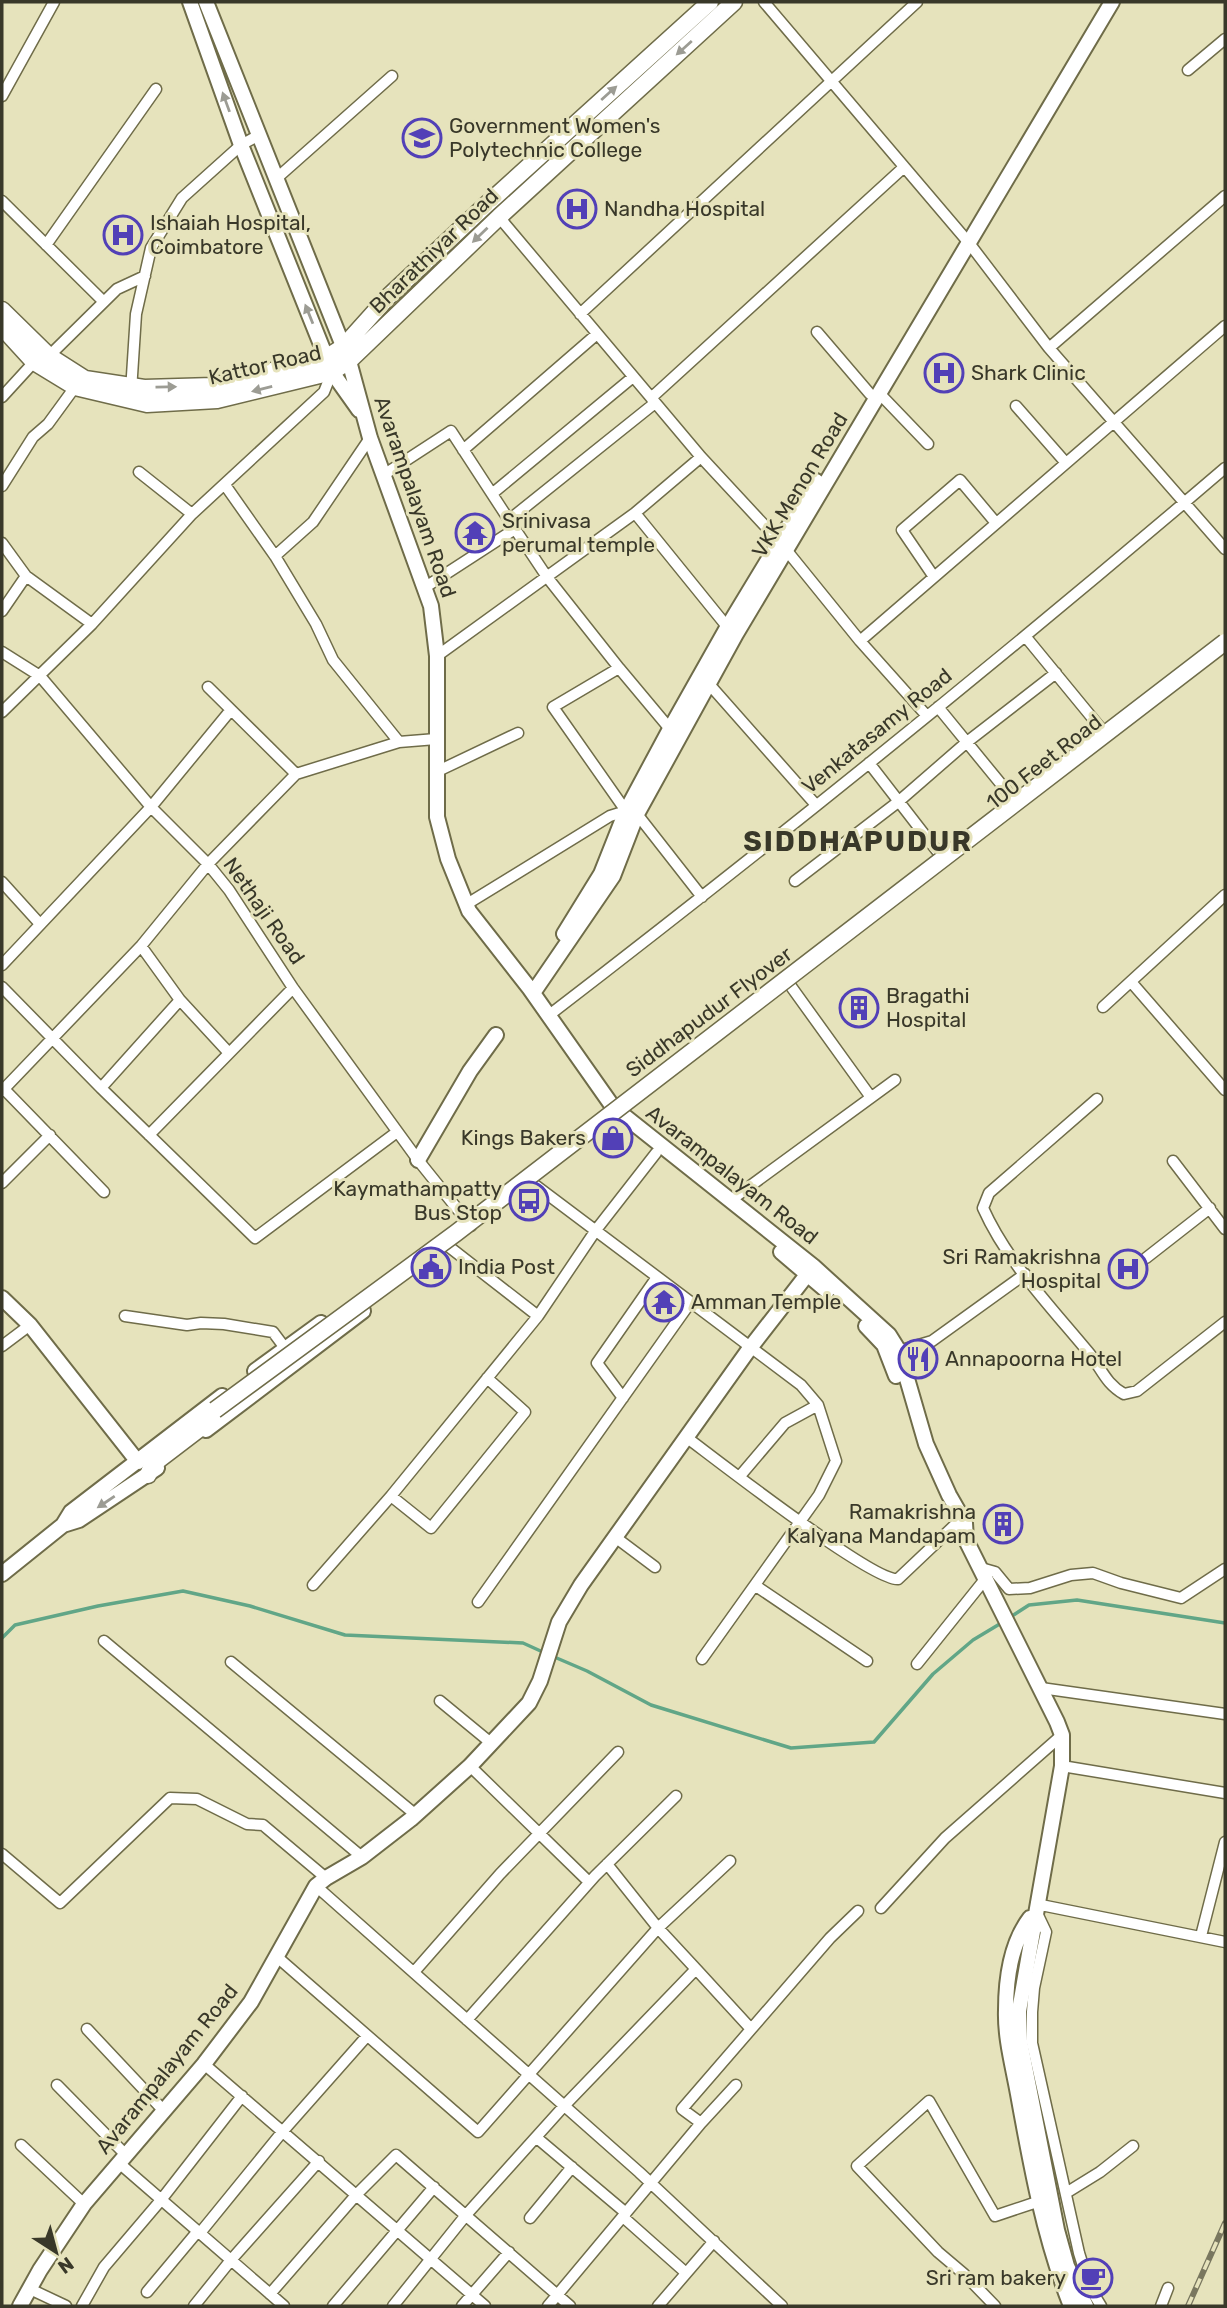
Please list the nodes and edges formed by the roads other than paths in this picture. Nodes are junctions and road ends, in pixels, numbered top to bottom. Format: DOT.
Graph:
graph roads {
  1 [pos="54,2"];
  2 [pos="190,2"];
  3 [pos="206,2"];
  4 [pos="734,2"];
  5 [pos="764,2"];
  6 [pos="917,2"];
  7 [pos="1103,2"];
  8 [pos="1112,2"];
  9 [pos="702,4"];
  10 [pos="1225,40"];
  11 [pos="1188,70"];
  12 [pos="392,76"];
  13 [pos="831,80"];
  14 [pos="156,89"];
  15 [pos="2,96"];
  16 [pos="259,135"];
  17 [pos="241,145"];
  18 [pos="903,167"];
  19 [pos="276,178"];
  20 [pos="1225,196"];
  21 [pos="2,201"];
  22 [pos="499,217"];
  23 [pos="966,239"];
  24 [pos="46,245"];
  25 [pos="145,276"];
  26 [pos="103,301"];
  27 [pos="2,310"];
  28 [pos="580,314"];
  29 [pos="1225,326"];
  30 [pos="2,327"];
  31 [pos="817,332"];
  32 [pos="597,334"];
  33 [pos="1049,348"];
  34 [pos="346,354"];
  35 [pos="41,359"];
  36 [pos="329,364"];
  37 [pos="633,377"];
  38 [pos="75,387"];
  39 [pos="130,393"];
  40 [pos="874,393"];
  41 [pos="2,397"];
  42 [pos="653,400"];
  43 [pos="1016,406"];
  44 [pos="364,417"];
  45 [pos="1114,421"];
  46 [pos="370,439"];
  47 [pos="928,444"];
  48 [pos="463,450"];
  49 [pos="701,457"];
  50 [pos="1066,463"];
  51 [pos="1225,468"];
  52 [pos="139,472"];
  53 [pos="385,474"];
  54 [pos="225,485"];
  55 [pos="2,486"];
  56 [pos="493,493"];
  57 [pos="1186,502"];
  58 [pos="635,513"];
  59 [pos="192,514"];
  60 [pos="509,520"];
  61 [pos="996,523"];
  62 [pos="515,529"];
  63 [pos="2,543"];
  64 [pos="783,546"];
  65 [pos="1225,549"];
  66 [pos="275,556"];
  67 [pos="26,576"];
  68 [pos="547,577"];
  69 [pos="934,577"];
  70 [pos="424,588"];
  71 [pos="2,611"];
  72 [pos="92,624"];
  73 [pos="732,631"];
  74 [pos="1026,636"];
  75 [pos="1225,637"];
  76 [pos="860,641"];
  77 [pos="1225,642"];
  78 [pos="1225,648"];
  79 [pos="2,652"];
  80 [pos="438,656"];
  81 [pos="619,668"];
  82 [pos="1056,673"];
  83 [pos="40,676"];
  84 [pos="709,684"];
  85 [pos="208,687"];
  86 [pos="938,707"];
  87 [pos="230,711"];
  88 [pos="2,712"];
  89 [pos="927,716"];
  90 [pos="670,729"];
  91 [pos="1103,731"];
  92 [pos="518,733"];
  93 [pos="436,738"];
  94 [pos="399,741"];
  95 [pos="967,742"];
  96 [pos="869,763"];
  97 [pos="436,772"];
  98 [pos="296,774"];
  99 [pos="1014,800"];
  100 [pos="898,802"];
  101 [pos="816,805"];
  102 [pos="151,807"];
  103 [pos="631,812"];
  104 [pos="941,856"];
  105 [pos="208,864"];
  106 [pos="795,881"];
  107 [pos="2,882"];
  108 [pos="1225,895"];
  109 [pos="702,897"];
  110 [pos="467,904"];
  111 [pos="40,924"];
  112 [pos="141,946"];
  113 [pos="2,965"];
  114 [pos="1132,983"];
  115 [pos="790,985"];
  116 [pos="2,986"];
  117 [pos="293,988"];
  118 [pos="532,991"];
  119 [pos="180,1000"];
  120 [pos="1103,1007"];
  121 [pos="548,1016"];
  122 [pos="496,1035"];
  123 [pos="53,1039"];
  124 [pos="229,1053"];
  125 [pos="895,1080"];
  126 [pos="101,1088"];
  127 [pos="3,1090"];
  128 [pos="1225,1090"];
  129 [pos="870,1096"];
  130 [pos="1097,1099"];
  131 [pos="616,1113"];
  132 [pos="397,1132"];
  133 [pos="50,1135"];
  134 [pos="149,1135"];
  135 [pos="656,1153"];
  136 [pos="418,1160"];
  137 [pos="1173,1161"];
  138 [pos="531,1182"];
  139 [pos="2,1183"];
  140 [pos="104,1192"];
  141 [pos="732,1200"];
  142 [pos="1210,1208"];
  143 [pos="469,1223"];
  144 [pos="1225,1229"];
  145 [pos="596,1230"];
  146 [pos="448,1246"];
  147 [pos="1146,1258"];
  148 [pos="810,1270"];
  149 [pos="1025,1274"];
  150 [pos="657,1277"];
  151 [pos="2,1298"];
  152 [pos="691,1303"];
  153 [pos="125,1316"];
  154 [pos="538,1316"];
  155 [pos="1225,1322"];
  156 [pos="30,1325"];
  157 [pos="2,1346"];
  158 [pos="285,1348"];
  159 [pos="750,1348"];
  160 [pos="894,1352"];
  161 [pos="487,1378"];
  162 [pos="623,1398"];
  163 [pos="818,1405"];
  164 [pos="185,1435"];
  165 [pos="686,1437"];
  166 [pos="158,1445"];
  167 [pos="143,1468"];
  168 [pos="740,1476"];
  169 [pos="391,1496"];
  170 [pos="800,1521"];
  171 [pos="956,1524"];
  172 [pos="615,1537"];
  173 [pos="967,1539"];
  174 [pos="655,1567"];
  175 [pos="1225,1569"];
  176 [pos="2,1574"];
  177 [pos="986,1577"];
  178 [pos="313,1585"];
  179 [pos="756,1586"];
  180 [pos="478,1602"];
  181 [pos="104,1641"];
  182 [pos="702,1659"];
  183 [pos="867,1661"];
  184 [pos="231,1662"];
  185 [pos="916,1664"];
  186 [pos="1041,1688"];
  187 [pos="440,1701"];
  188 [pos="1225,1714"];
  189 [pos="1062,1735"];
  190 [pos="491,1743"];
  191 [pos="618,1752"];
  192 [pos="470,1766"];
  193 [pos="1062,1766"];
  194 [pos="1225,1793"];
  195 [pos="676,1796"];
  196 [pos="416,1815"];
  197 [pos="539,1833"];
  198 [pos="1225,1842"];
  199 [pos="2,1854"];
  200 [pos="362,1857"];
  201 [pos="730,1861"];
  202 [pos="607,1864"];
  203 [pos="321,1882"];
  204 [pos="589,1882"];
  205 [pos="881,1908"];
  206 [pos="858,1910"];
  207 [pos="1035,1913"];
  208 [pos="658,1928"];
  209 [pos="1201,1936"];
  210 [pos="1225,1942"];
  211 [pos="276,1956"];
  212 [pos="696,1969"];
  213 [pos="414,1972"];
  214 [pos="467,2020"];
  215 [pos="86,2029"];
  216 [pos="751,2029"];
  217 [pos="367,2036"];
  218 [pos="204,2064"];
  219 [pos="529,2074"];
  220 [pos="57,2085"];
  221 [pos="736,2085"];
  222 [pos="242,2096"];
  223 [pos="564,2106"];
  224 [pos="163,2111"];
  225 [pos="701,2123"];
  226 [pos="283,2131"];
  227 [pos="537,2138"];
  228 [pos="21,2145"];
  229 [pos="1132,2146"];
  230 [pos="122,2159"];
  231 [pos="319,2161"];
  232 [pos="572,2167"];
  233 [pos="652,2184"];
  234 [pos="434,2187"];
  235 [pos="1066,2193"];
  236 [pos="357,2194"];
  237 [pos="161,2200"];
  238 [pos="1040,2201"];
  239 [pos="84,2204"];
  240 [pos="466,2215"];
  241 [pos="625,2215"];
  242 [pos="530,2218"];
  243 [pos="399,2231"];
  244 [pos="199,2232"];
  245 [pos="714,2241"];
  246 [pos="509,2252"];
  247 [pos="431,2258"];
  248 [pos="231,2260"];
  249 [pos="685,2272"];
  250 [pos="1168,2288"];
  251 [pos="30,2289"];
  252 [pos="147,2292"];
  253 [pos="270,2294"];
  254 [pos="558,2294"];
  255 [pos="472,2295"];
  256 [pos="20,2306"];
  257 [pos="66,2306"];
  258 [pos="82,2306"];
  259 [pos="194,2306"];
  260 [pos="284,2306"];
  261 [pos="333,2306"];
  262 [pos="393,2306"];
  263 [pos="462,2306"];
  264 [pos="485,2306"];
  265 [pos="548,2306"];
  266 [pos="570,2306"];
  267 [pos="658,2306"];
  268 [pos="782,2306"];
  269 [pos="995,2306"];
  270 [pos="1071,2306"];
  271 [pos="1086,2306"];
  272 [pos="1101,2306"];
  273 [pos="1161,2306"];
  1 -- 15 [label="street"];
  17 -- 2 [label="street, one-way"];
  3 -- 16 [label="street, Avarampalayam Road"];
  4 -- 22 [label="main road, Bharathiyar Road, one-way"];
  5 -- 13 [label="street"];
  6 -- 13 [label="street"];
  7 -- 23 [label="street, VKK Menon Road"];
  8 -- 23 [label="street, VKK Menon Road"];
  34 -- 9 [label="main road, Bharathiyar Road, one-way"];
  10 -- 11 [label="street"];
  12 -- 19 [label="street"];
  13 -- 18 [label="street"];
  13 -- 28 [label="street"];
  14 -- 24 [label="street"];
  16 -- 17 [label="street"];
  16 -- 19 [label="street, Avarampalayam Road"];
  17 -- 25 [label="street"];
  36 -- 17 [label="street, one-way"];
  18 -- 23 [label="street"];
  18 -- 42 [label="street"];
  19 -- 34 [label="street, Avarampalayam Road"];
  20 -- 33 [label="street"];
  21 -- 24 [label="street"];
  22 -- 28 [label="street"];
  22 -- 34 [label="main road, Bharathiyar Road, one-way"];
  23 -- 33 [label="street"];
  23 -- 40 [label="street, VKK Menon Road"];
  24 -- 26 [label="street"];
  25 -- 26 [label="street"];
  25 -- 39 [label="street"];
  26 -- 35 [label="street"];
  27 -- 35 [label="main road, Kattor Road"];
  28 -- 32 [label="street"];
  29 -- 45 [label="street"];
  30 -- 35 [label="main road, Kattor Road"];
  31 -- 40 [label="street"];
  32 -- 37 [label="street"];
  32 -- 48 [label="street"];
  33 -- 45 [label="street"];
  34 -- 36 [label="main road, Bharathiyar Road"];
  34 -- 44 [label="street, Avarampalayam Road"];
  35 -- 38 [label="main road, Kattor Road"];
  35 -- 39 [label="main road, Kattor Road"];
  35 -- 41 [label="street"];
  36 -- 39 [label="main road, Kattor Road"];
  36 -- 44 [label="street"];
  36 -- 54 [label="street"];
  37 -- 42 [label="street"];
  37 -- 56 [label="street"];
  38 -- 39 [label="main road, Kattor Road"];
  38 -- 55 [label="street"];
  40 -- 47 [label="street"];
  40 -- 64 [label="street, VKK Menon Road"];
  42 -- 49 [label="street"];
  42 -- 60 [label="street"];
  43 -- 50 [label="street"];
  44 -- 46 [label="street, Avarampalayam Road"];
  45 -- 50 [label="street"];
  45 -- 57 [label="street"];
  46 -- 53 [label="street, Avarampalayam Road"];
  46 -- 66 [label="street"];
  48 -- 53 [label="street"];
  48 -- 56 [label="street"];
  49 -- 58 [label="street"];
  49 -- 64 [label="street"];
  50 -- 61 [label="street"];
  51 -- 57 [label="street, Venkatasamy Road"];
  52 -- 59 [label="street"];
  53 -- 70 [label="street, Avarampalayam Road"];
  54 -- 59 [label="street"];
  54 -- 66 [label="street"];
  56 -- 60 [label="street"];
  57 -- 65 [label="street"];
  57 -- 74 [label="street, Venkatasamy Road"];
  58 -- 68 [label="street"];
  58 -- 73 [label="street"];
  59 -- 72 [label="street"];
  60 -- 62 [label="street"];
  61 -- 69 [label="street"];
  61 -- 69 [label="street"];
  62 -- 68 [label="street"];
  62 -- 70 [label="street"];
  63 -- 67 [label="street"];
  64 -- 73 [label="street, VKK Menon Road"];
  64 -- 76 [label="street"];
  66 -- 94 [label="street"];
  67 -- 71 [label="street"];
  67 -- 72 [label="street"];
  68 -- 80 [label="street"];
  68 -- 81 [label="street"];
  69 -- 76 [label="street"];
  70 -- 80 [label="street, Avarampalayam Road"];
  72 -- 83 [label="street"];
  73 -- 84 [label="street, VKK Menon Road"];
  73 -- 90 [label="street, VKK Menon Road"];
  74 -- 82 [label="street"];
  74 -- 86 [label="street, Venkatasamy Road"];
  75 -- 91 [label="street, 100 Feet Road"];
  76 -- 89 [label="street"];
  77 -- 164 [label="main road, Siddhapudur Flyover, bridge"];
  78 -- 115 [label="street, 100 Feet Road"];
  79 -- 83 [label="street, Nethaji Road"];
  80 -- 93 [label="street, Avarampalayam Road"];
  81 -- 90 [label="street"];
  81 -- 103 [label="street"];
  82 -- 91 [label="street"];
  82 -- 95 [label="street"];
  83 -- 88 [label="street"];
  83 -- 102 [label="street, Nethaji Road"];
  84 -- 101 [label="street"];
  84 -- 103 [label="street, VKK Menon Road"];
  85 -- 87 [label="street"];
  86 -- 89 [label="street, Venkatasamy Road"];
  86 -- 95 [label="street"];
  87 -- 98 [label="street"];
  87 -- 102 [label="street"];
  89 -- 96 [label="street, Venkatasamy Road"];
  90 -- 103 [label="street, VKK Menon Road"];
  91 -- 99 [label="street, 100 Feet Road"];
  92 -- 97 [label="street"];
  93 -- 94 [label="street"];
  93 -- 97 [label="street, Avarampalayam Road"];
  94 -- 98 [label="street"];
  95 -- 99 [label="street"];
  95 -- 100 [label="street"];
  96 -- 100 [label="street"];
  96 -- 101 [label="street, Venkatasamy Road"];
  97 -- 110 [label="street, Avarampalayam Road"];
  98 -- 105 [label="street"];
  99 -- 104 [label="street, 100 Feet Road"];
  100 -- 104 [label="street"];
  100 -- 106 [label="street"];
  101 -- 109 [label="street, Venkatasamy Road"];
  102 -- 105 [label="street, Nethaji Road"];
  102 -- 111 [label="street"];
  103 -- 109 [label="street"];
  103 -- 110 [label="street"];
  103 -- 118 [label="street, VKK Menon Road"];
  104 -- 131 [label="street, 100 Feet Road"];
  105 -- 112 [label="street"];
  105 -- 117 [label="street, Nethaji Road"];
  107 -- 111 [label="street"];
  108 -- 114 [label="street"];
  109 -- 121 [label="street, Venkatasamy Road"];
  110 -- 118 [label="street, Avarampalayam Road"];
  111 -- 113 [label="street"];
  112 -- 119 [label="street"];
  112 -- 123 [label="street"];
  114 -- 120 [label="street"];
  114 -- 128 [label="street"];
  115 -- 129 [label="street"];
  115 -- 131 [label="street, 100 Feet Road"];
  116 -- 123 [label="street"];
  117 -- 124 [label="street"];
  117 -- 132 [label="street, Nethaji Road"];
  118 -- 121 [label="street, Avarampalayam Road"];
  119 -- 124 [label="street"];
  119 -- 126 [label="street"];
  121 -- 131 [label="street, Avarampalayam Road"];
  122 -- 136 [label="street"];
  123 -- 126 [label="street"];
  123 -- 127 [label="street"];
  124 -- 134 [label="street"];
  125 -- 129 [label="street"];
  126 -- 134 [label="street"];
  127 -- 133 [label="street"];
  129 -- 141 [label="street"];
  130 -- 149 [label="street"];
  131 -- 135 [label="street"];
  131 -- 138 [label="street"];
  131 -- 141 [label="street, Avarampalayam Road"];
  131 -- 143 [label="street"];
  132 -- 134 [label="street"];
  132 -- 136 [label="street, Nethaji Road"];
  133 -- 139 [label="street"];
  133 -- 140 [label="street"];
  135 -- 145 [label="street"];
  135 -- 148 [label="street"];
  136 -- 143 [label="street, Nethaji Road"];
  137 -- 142 [label="street"];
  138 -- 143 [label="street"];
  138 -- 145 [label="street"];
  141 -- 148 [label="street, Avarampalayam Road"];
  142 -- 144 [label="street"];
  142 -- 147 [label="street"];
  143 -- 146 [label="street"];
  143 -- 158 [label="street"];
  145 -- 150 [label="street"];
  145 -- 154 [label="street"];
  146 -- 154 [label="street"];
  146 -- 167 [label="street"];
  148 -- 159 [label="street, Avarampalayam Road"];
  148 -- 160 [label="street"];
  149 -- 155 [label="street"];
  149 -- 160 [label="street"];
  150 -- 152 [label="street"];
  150 -- 162 [label="street"];
  151 -- 156 [label="street"];
  152 -- 159 [label="street"];
  152 -- 162 [label="street"];
  153 -- 158 [label="street"];
  154 -- 161 [label="street"];
  156 -- 157 [label="street"];
  156 -- 167 [label="street"];
  158 -- 166 [label="street"];
  159 -- 163 [label="street"];
  159 -- 165 [label="street, Avarampalayam Road"];
  160 -- 171 [label="street"];
  160 -- 173 [label="street"];
  161 -- 169 [label="street"];
  161 -- 169 [label="street"];
  162 -- 180 [label="street"];
  163 -- 168 [label="street"];
  163 -- 170 [label="street"];
  164 -- 166 [label="main road, Siddhapudur Flyover"];
  164 -- 167 [label="main road, Siddhapudur Flyover"];
  165 -- 168 [label="street"];
  165 -- 172 [label="street, Avarampalayam Road"];
  166 -- 167 [label="street"];
  167 -- 176 [label="street"];
  168 -- 170 [label="street"];
  169 -- 178 [label="street"];
  170 -- 171 [label="street"];
  170 -- 179 [label="street"];
  171 -- 173 [label="street"];
  172 -- 174 [label="street"];
  172 -- 190 [label="street, Avarampalayam Road"];
  173 -- 177 [label="street"];
  175 -- 177 [label="street"];
  177 -- 185 [label="street"];
  177 -- 186 [label="street"];
  179 -- 182 [label="street"];
  179 -- 183 [label="street"];
  181 -- 200 [label="street"];
  184 -- 196 [label="street"];
  186 -- 188 [label="street"];
  186 -- 189 [label="street"];
  187 -- 190 [label="street"];
  189 -- 193 [label="street"];
  189 -- 205 [label="street"];
  190 -- 192 [label="street, Avarampalayam Road"];
  191 -- 197 [label="street"];
  192 -- 196 [label="street, Avarampalayam Road"];
  192 -- 197 [label="street"];
  193 -- 194 [label="street"];
  193 -- 207 [label="street"];
  195 -- 202 [label="street"];
  196 -- 200 [label="street, Avarampalayam Road"];
  197 -- 204 [label="street"];
  197 -- 213 [label="street"];
  198 -- 209 [label="street"];
  199 -- 203 [label="street"];
  200 -- 203 [label="street, Avarampalayam Road"];
  201 -- 208 [label="street"];
  202 -- 204 [label="street"];
  202 -- 208 [label="street"];
  203 -- 211 [label="street, Avarampalayam Road"];
  203 -- 213 [label="street"];
  204 -- 214 [label="street"];
  206 -- 216 [label="street"];
  207 -- 209 [label="street"];
  207 -- 235 [label="street"];
  207 -- 238 [label="street"];
  207 -- 271 [label="street"];
  208 -- 212 [label="street"];
  208 -- 219 [label="street"];
  209 -- 210 [label="street"];
  211 -- 217 [label="street"];
  211 -- 218 [label="street, Avarampalayam Road"];
  212 -- 216 [label="street"];
  212 -- 223 [label="street"];
  213 -- 214 [label="street"];
  214 -- 219 [label="street"];
  215 -- 224 [label="street"];
  216 -- 225 [label="street"];
  217 -- 219 [label="street"];
  217 -- 226 [label="street"];
  218 -- 222 [label="street"];
  218 -- 224 [label="street, Avarampalayam Road"];
  219 -- 223 [label="street"];
  220 -- 230 [label="street"];
  221 -- 225 [label="street"];
  222 -- 226 [label="street"];
  222 -- 237 [label="street"];
  223 -- 227 [label="street"];
  223 -- 233 [label="street"];
  224 -- 230 [label="street, Avarampalayam Road"];
  225 -- 233 [label="street"];
  226 -- 231 [label="street"];
  226 -- 244 [label="street"];
  227 -- 232 [label="street"];
  227 -- 240 [label="street"];
  228 -- 239 [label="street"];
  229 -- 235 [label="street"];
  230 -- 237 [label="street"];
  230 -- 239 [label="street, Avarampalayam Road"];
  231 -- 236 [label="street"];
  231 -- 248 [label="street"];
  232 -- 241 [label="street"];
  232 -- 242 [label="street"];
  233 -- 241 [label="street"];
  233 -- 245 [label="street"];
  234 -- 236 [label="street"];
  234 -- 240 [label="street"];
  234 -- 243 [label="street"];
  235 -- 272 [label="street"];
  236 -- 243 [label="street"];
  236 -- 253 [label="street"];
  237 -- 244 [label="street"];
  237 -- 258 [label="street"];
  238 -- 269 [label="street"];
  238 -- 270 [label="street"];
  239 -- 251 [label="street, Avarampalayam Road"];
  240 -- 246 [label="street"];
  240 -- 247 [label="street"];
  241 -- 249 [label="street"];
  241 -- 254 [label="street"];
  243 -- 247 [label="street"];
  243 -- 261 [label="street"];
  244 -- 248 [label="street"];
  244 -- 252 [label="street"];
  245 -- 249 [label="street"];
  245 -- 268 [label="street"];
  246 -- 254 [label="street"];
  246 -- 255 [label="street"];
  247 -- 255 [label="street"];
  247 -- 262 [label="street"];
  248 -- 253 [label="street"];
  248 -- 259 [label="street"];
  249 -- 267 [label="street"];
  250 -- 273 [label="street"];
  251 -- 256 [label="street, Avarampalayam Road"];
  251 -- 257 [label="street"];
  253 -- 260 [label="street"];
  254 -- 265 [label="street"];
  254 -- 266 [label="street"];
  255 -- 263 [label="street"];
  255 -- 264 [label="street"];
}
